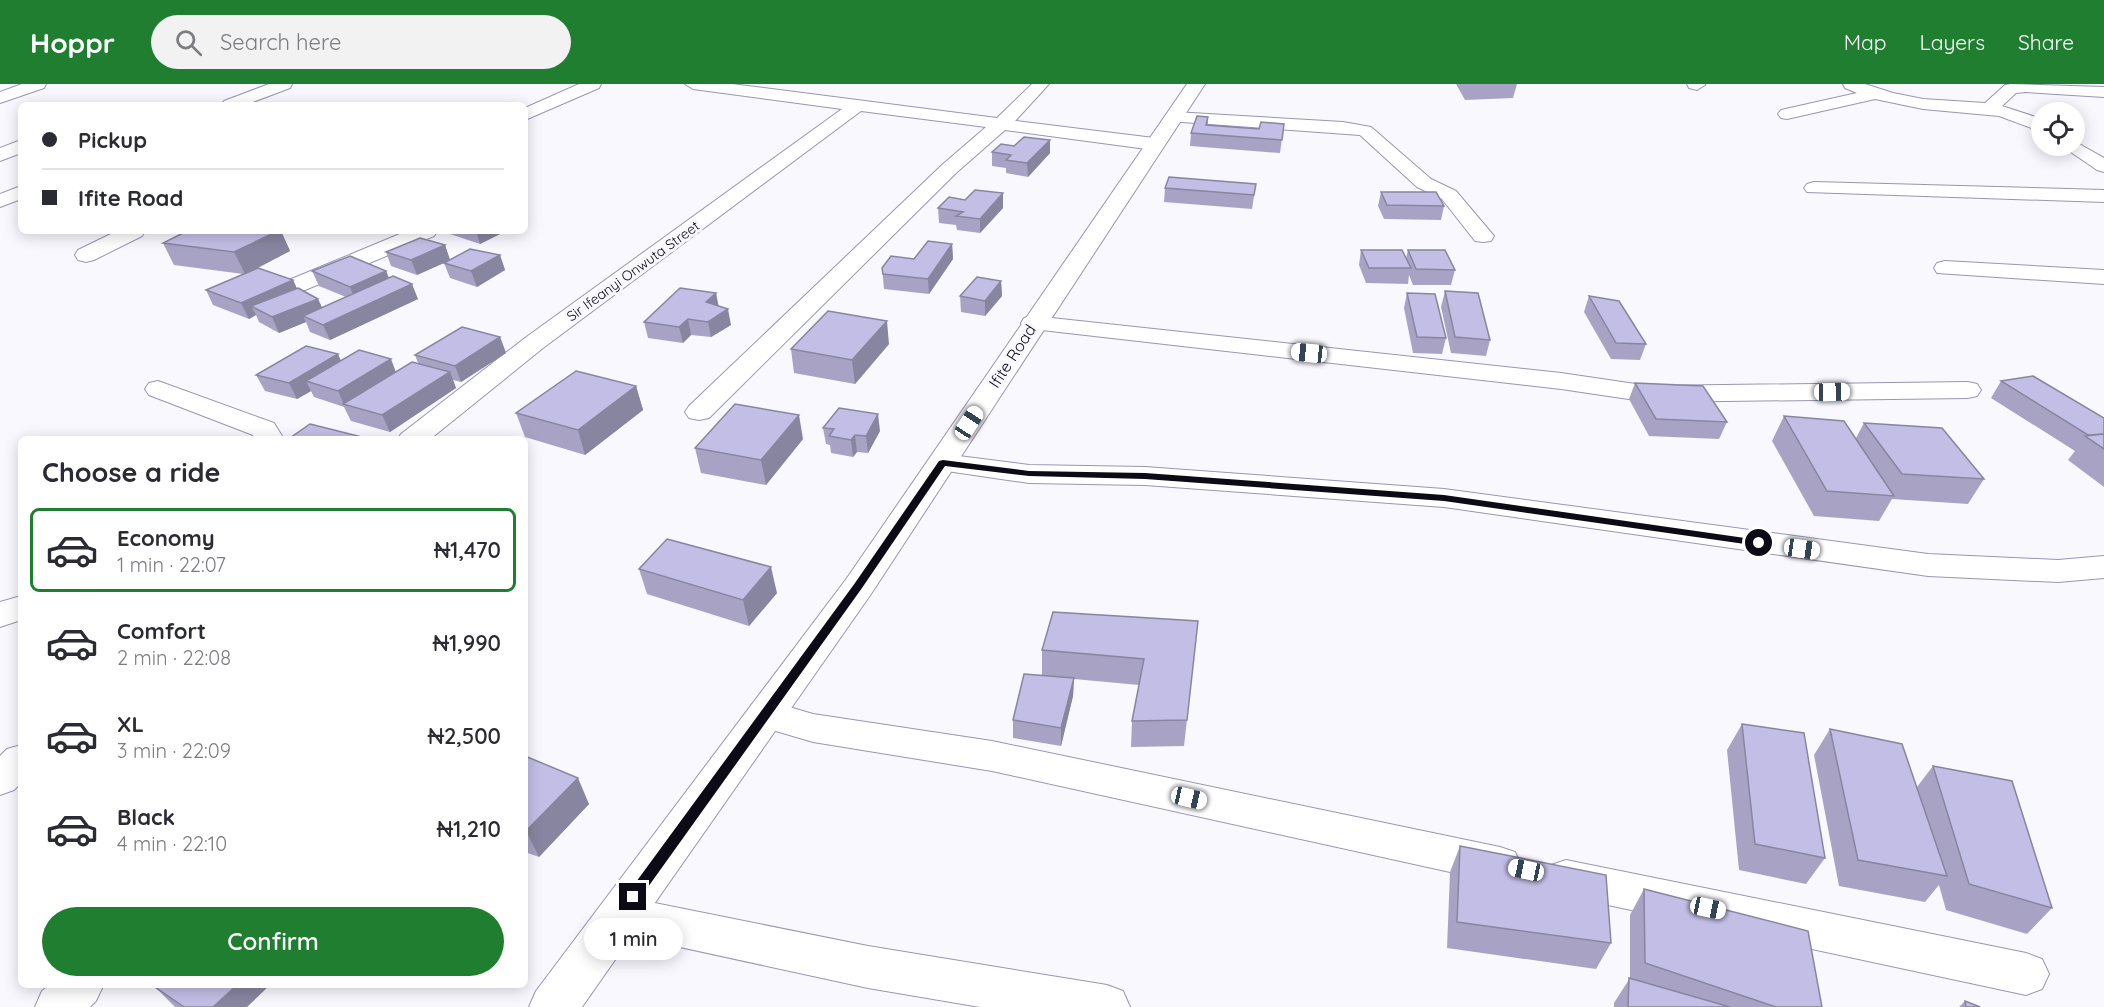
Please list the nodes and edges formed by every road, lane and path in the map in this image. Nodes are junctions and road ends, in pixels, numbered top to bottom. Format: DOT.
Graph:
graph roads {
  1 [pos="38,84"];
  2 [pos="284,84"];
  3 [pos="593,84"];
  4 [pos="693,84"];
  5 [pos="1041,84"];
  6 [pos="1196,84"];
  7 [pos="1851,84"];
  8 [pos="2029,85"];
  9 [pos="2104,92"];
  10 [pos="1878,93"];
  11 [pos="0,98"];
  12 [pos="238,102"];
  13 [pos="857,106"];
  14 [pos="1989,108"];
  15 [pos="528,114"];
  16 [pos="1787,114"];
  17 [pos="1174,117"];
  18 [pos="2031,120"];
  19 [pos="1000,124"];
  20 [pos="1155,144"];
  21 [pos="18,147"];
  22 [pos="2085,154"];
  23 [pos="0,155"];
  24 [pos="2104,166"];
  25 [pos="1814,188"];
  26 [pos="18,193"];
  27 [pos="2104,196"];
  28 [pos="0,201"];
  29 [pos="128,234"];
  30 [pos="419,234"];
  31 [pos="1483,236"];
  32 [pos="86,255"];
  33 [pos="1945,268"];
  34 [pos="2104,277"];
  35 [pos="297,285"];
  36 [pos="1034,323"];
  37 [pos="158,389"];
  38 [pos="1968,390"];
  39 [pos="699,412"];
  40 [pos="268,436"];
  41 [pos="416,436"];
  42 [pos="943,463"];
  43 [pos="2104,567"];
  44 [pos="18,608"];
  45 [pos="0,615"];
  46 [pos="765,714"];
  47 [pos="18,763"];
  48 [pos="0,779"];
  49 [pos="620,915"];
  50 [pos="2026,974"];
  51 [pos="79,988"];
  52 [pos="58,1007"];
  53 [pos="553,1007"];
  54 [pos="1107,1007"];
  1 -- 11 [label="street"];
  2 -- 12 [label="street"];
  3 -- 15 [label="street"];
  4 -- 13 [label="street"];
  5 -- 19 [label="street"];
  6 -- 17 [label="street, Ifite Road"];
  7 -- 10 [label="street"];
  8 -- 9 [label="street"];
  8 -- 14 [label="street"];
  10 -- 14 [label="street"];
  10 -- 16 [label="street"];
  13 -- 19 [label="street"];
  13 -- 41 [label="street, Sir Ifeanyi Onwuta Street"];
  14 -- 18 [label="street"];
  17 -- 20 [label="street, Ifite Road"];
  17 -- 31 [label="street"];
  19 -- 20 [label="street"];
  19 -- 39 [label="street"];
  20 -- 36 [label="street, Ifite Road"];
  21 -- 23 [label="street"];
  22 -- 24 [label="street"];
  25 -- 27 [label="street"];
  26 -- 28 [label="street"];
  29 -- 32 [label="street"];
  30 -- 35 [label="street"];
  33 -- 34 [label="street"];
  36 -- 38 [label="street"];
  36 -- 42 [label="street, Ifite Road"];
  37 -- 40 [label="street"];
  42 -- 43 [label="street"];
  42 -- 46 [label="street, Ifite Road"];
  44 -- 45 [label="street"];
  46 -- 49 [label="street, Ifite Road"];
  46 -- 50 [label="street"];
  47 -- 48 [label="street"];
  49 -- 53 [label="street, Ifite Road"];
  49 -- 54 [label="street"];
  51 -- 52 [label="street"];
}
